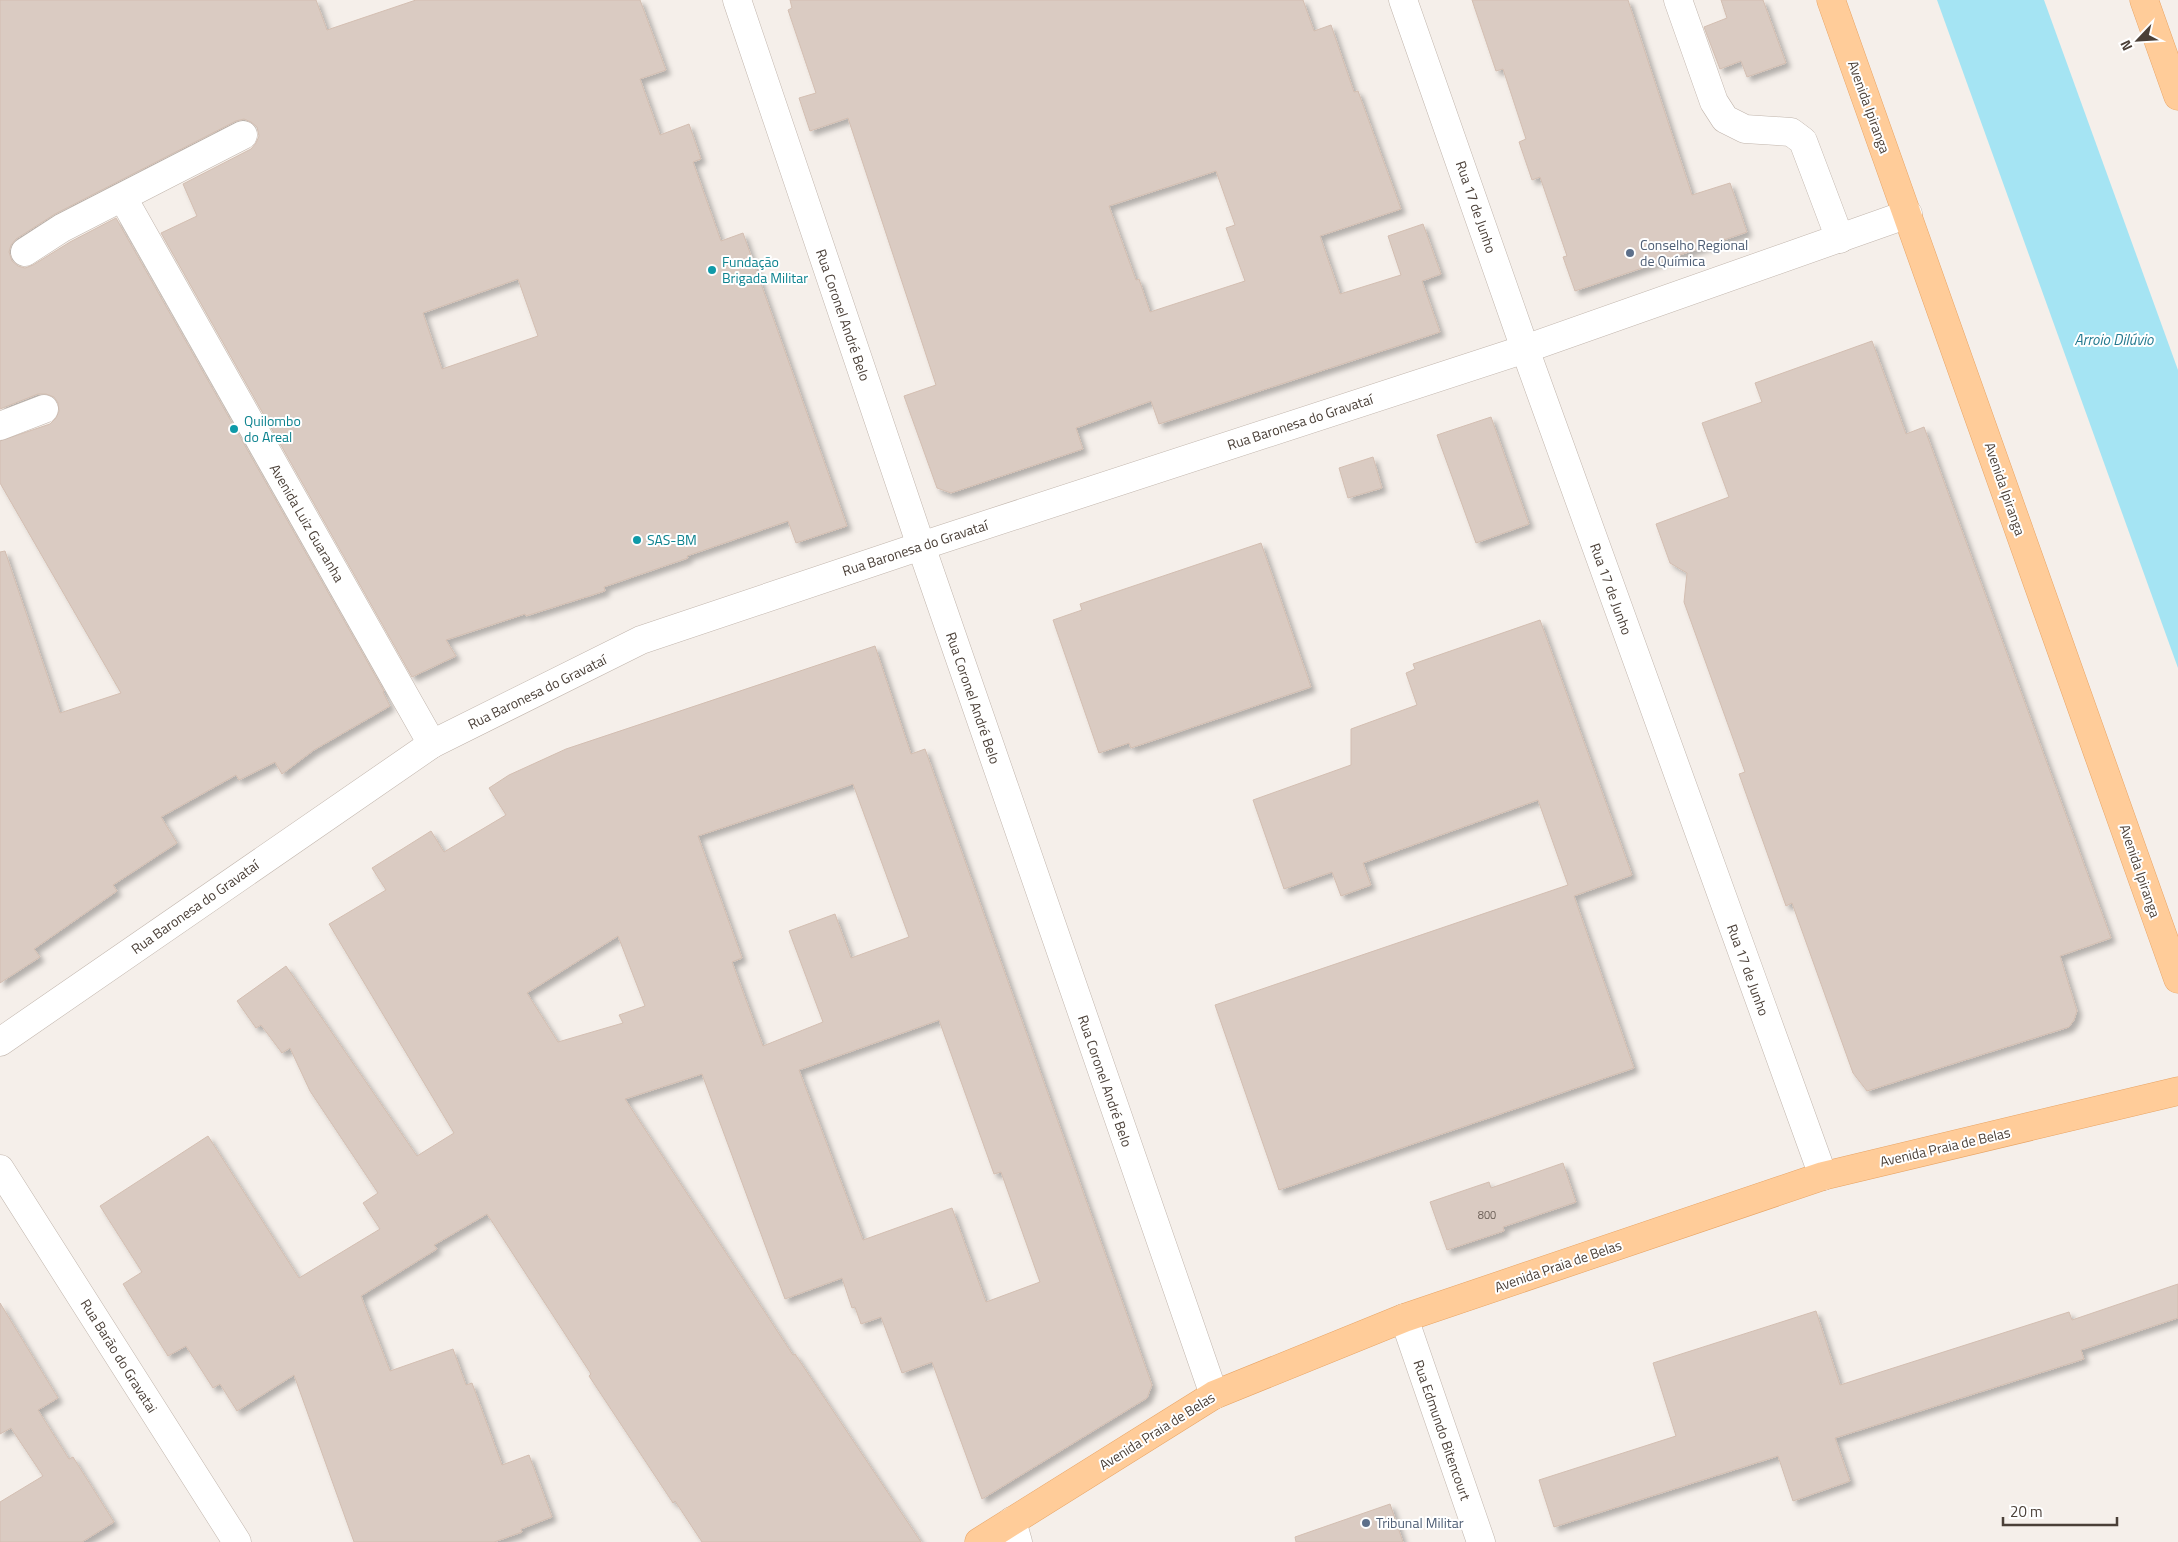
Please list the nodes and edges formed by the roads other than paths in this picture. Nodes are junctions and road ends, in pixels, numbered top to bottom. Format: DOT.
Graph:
graph roads {
  1 [pos="737,0"];
  2 [pos="1403,0"];
  3 [pos="1678,0"];
  4 [pos="1831,0"];
  5 [pos="2144,0"];
  6 [pos="2178,96"];
  7 [pos="243,135"];
  8 [pos="123,198"];
  9 [pos="1908,214"];
  10 [pos="1840,238"];
  11 [pos="25,252"];
  12 [pos="1525,349"];
  13 [pos="44,409"];
  14 [pos="0,426"];
  15 [pos="921,546"];
  16 [pos="432,744"];
  17 [pos="2178,978"];
  18 [pos="0,1042"];
  19 [pos="2178,1091"];
  20 [pos="0,1169"];
  21 [pos="1822,1176"];
  22 [pos="1404,1318"];
  23 [pos="1214,1395"];
  24 [pos="1015,1532"];
  25 [pos="237,1542"];
  26 [pos="979,1542"];
  27 [pos="1481,1542"];
  1 -- 15 [label="street, Rua Coronel André Belo"];
  2 -- 12 [label="street, Rua 17 de Junho"];
  3 -- 10 [label="street"];
  4 -- 9 [label="main road, Avenida Ipiranga"];
  5 -- 6 [label="main road"];
  7 -- 8 [label="street"];
  8 -- 11 [label="street"];
  8 -- 16 [label="street, Avenida Luiz Guaranha"];
  9 -- 10 [label="street, Rua Baronesa do Gravataí"];
  9 -- 17 [label="main road, Avenida Ipiranga"];
  10 -- 12 [label="street, Rua Baronesa do Gravataí"];
  12 -- 15 [label="street, Rua Baronesa do Gravataí"];
  12 -- 21 [label="street, Rua 17 de Junho"];
  13 -- 14 [label="street"];
  15 -- 16 [label="street, Rua Baronesa do Gravataí"];
  15 -- 23 [label="street, Rua Coronel André Belo"];
  16 -- 18 [label="street, Rua Baronesa do Gravataí"];
  19 -- 21 [label="main road, Avenida Praia de Belas"];
  20 -- 25 [label="street, Rua Barão do Gravatai"];
  21 -- 22 [label="main road, Avenida Praia de Belas"];
  22 -- 23 [label="main road, Avenida Praia de Belas"];
  22 -- 27 [label="street, Rua Edmundo Bitencourt"];
  23 -- 24 [label="main road, Avenida Praia de Belas"];
  24 -- 26 [label="main road, Avenida Praia de Belas"];
}
